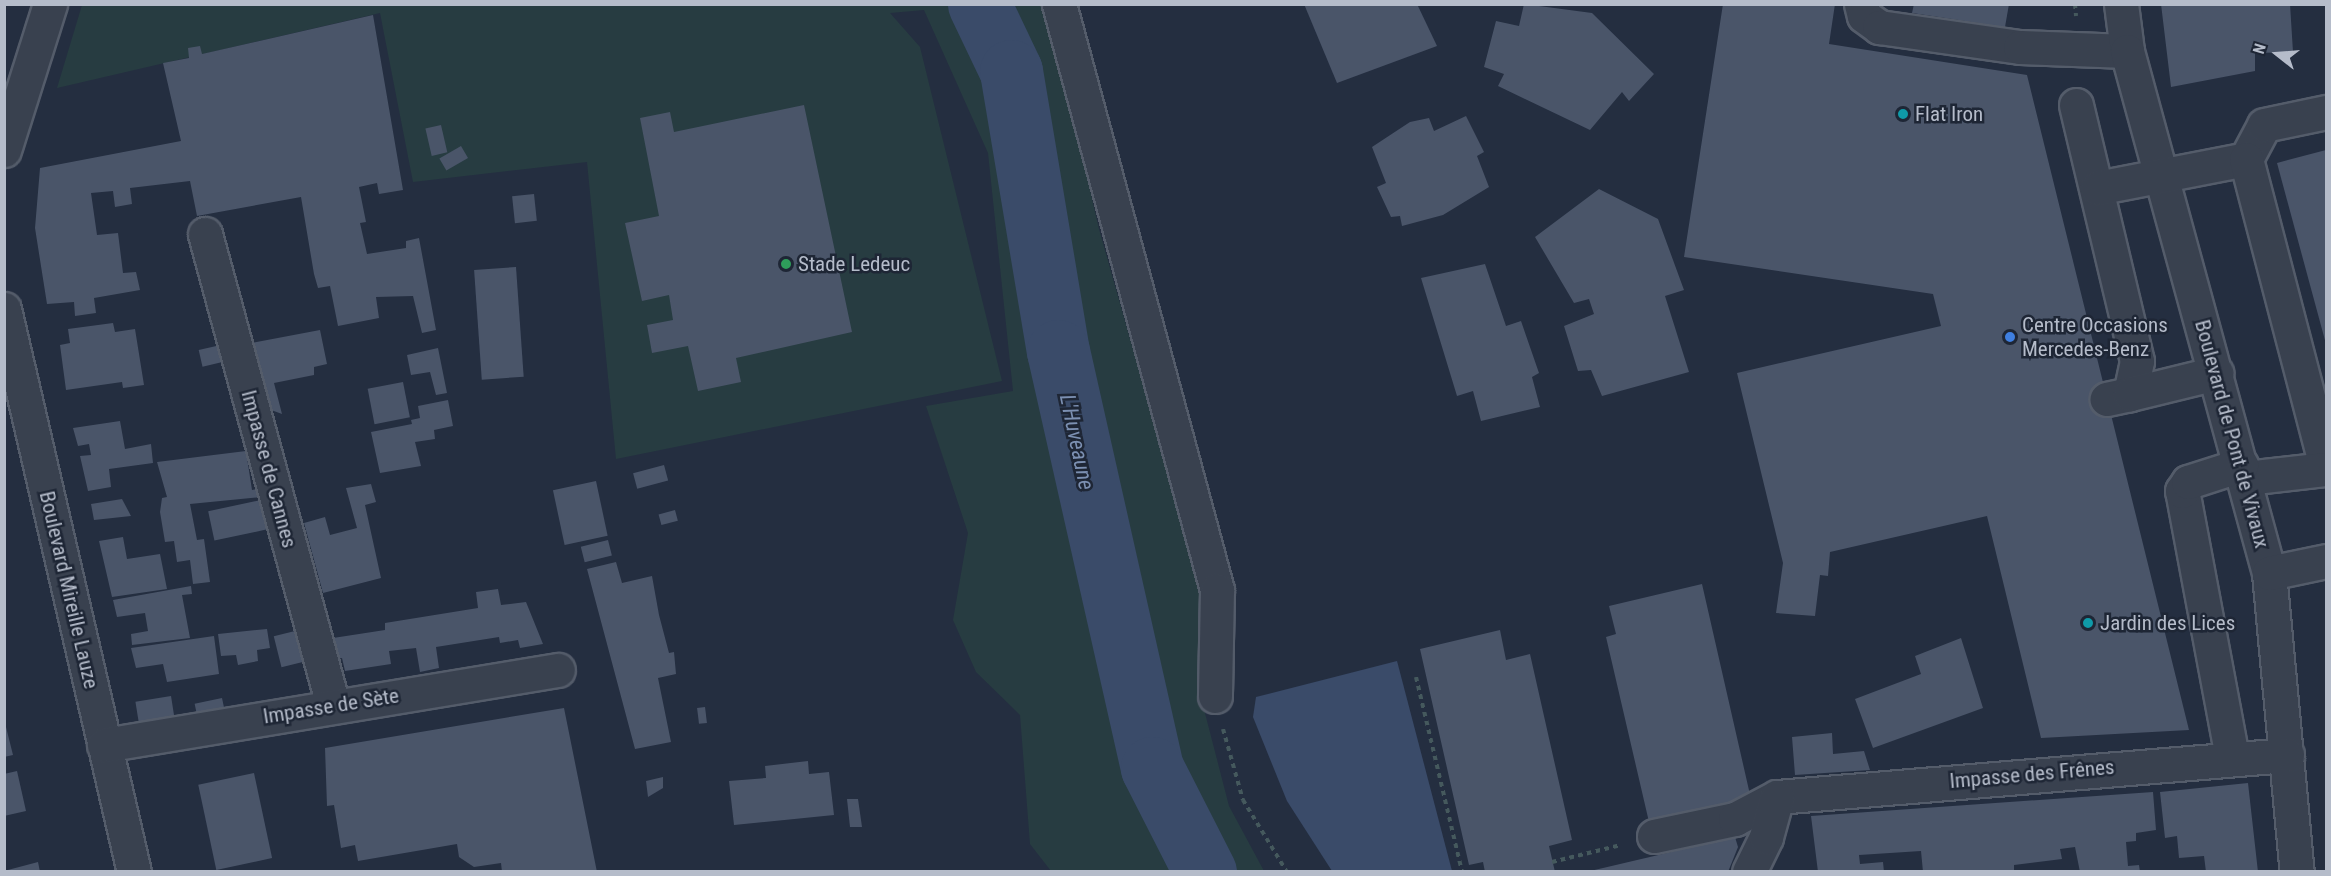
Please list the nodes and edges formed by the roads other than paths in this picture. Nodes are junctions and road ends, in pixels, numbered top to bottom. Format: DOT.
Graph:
graph roads {
  1 [pos="50,4"];
  2 [pos="1059,4"];
  3 [pos="1861,4"];
  4 [pos="2121,4"];
  5 [pos="2127,51"];
  6 [pos="2076,105"];
  7 [pos="2326,112"];
  8 [pos="4,150"];
  9 [pos="2246,159"];
  10 [pos="2161,175"];
  11 [pos="2097,188"];
  12 [pos="205,234"];
  13 [pos="4,309"];
  14 [pos="2216,373"];
  15 [pos="2326,468"];
  16 [pos="2244,471"];
  17 [pos="2326,561"];
  18 [pos="2269,573"];
  19 [pos="558,670"];
  20 [pos="1215,696"];
  21 [pos="333,705"];
  22 [pos="104,745"];
  23 [pos="2287,755"];
  24 [pos="2232,757"];
  25 [pos="1777,797"];
  26 [pos="1654,836"];
  27 [pos="134,872"];
  28 [pos="1749,872"];
  29 [pos="2297,872"];
  1 -- 8 [label="street"];
  2 -- 20 [label="street"];
  3 -- 5 [label="street"];
  4 -- 5 [label="street, Boulevard de Pont de Vivaux"];
  5 -- 10 [label="street, Boulevard de Pont de Vivaux"];
  6 -- 11 [label="street"];
  7 -- 9 [label="street"];
  9 -- 10 [label="street"];
  9 -- 15 [label="street"];
  10 -- 11 [label="street"];
  10 -- 14 [label="street, Boulevard de Pont de Vivaux"];
  11 -- 14 [label="street"];
  12 -- 21 [label="street, Impasse de Cannes"];
  13 -- 22 [label="street, Boulevard Mireille Lauze"];
  14 -- 16 [label="street, Boulevard de Pont de Vivaux"];
  15 -- 16 [label="street"];
  16 -- 18 [label="street, Boulevard de Pont de Vivaux"];
  16 -- 24 [label="street"];
  17 -- 18 [label="street"];
  18 -- 23 [label="street, Boulevard de Pont de Vivaux"];
  19 -- 21 [label="street, Impasse de Sète"];
  21 -- 22 [label="street, Impasse de Sète"];
  22 -- 27 [label="street, Boulevard Mireille Lauze"];
  23 -- 24 [label="street, Impasse des Frênes"];
  23 -- 29 [label="street, Boulevard de Pont de Vivaux"];
  24 -- 25 [label="street, Impasse des Frênes"];
  25 -- 26 [label="street"];
  25 -- 28 [label="street"];
}
